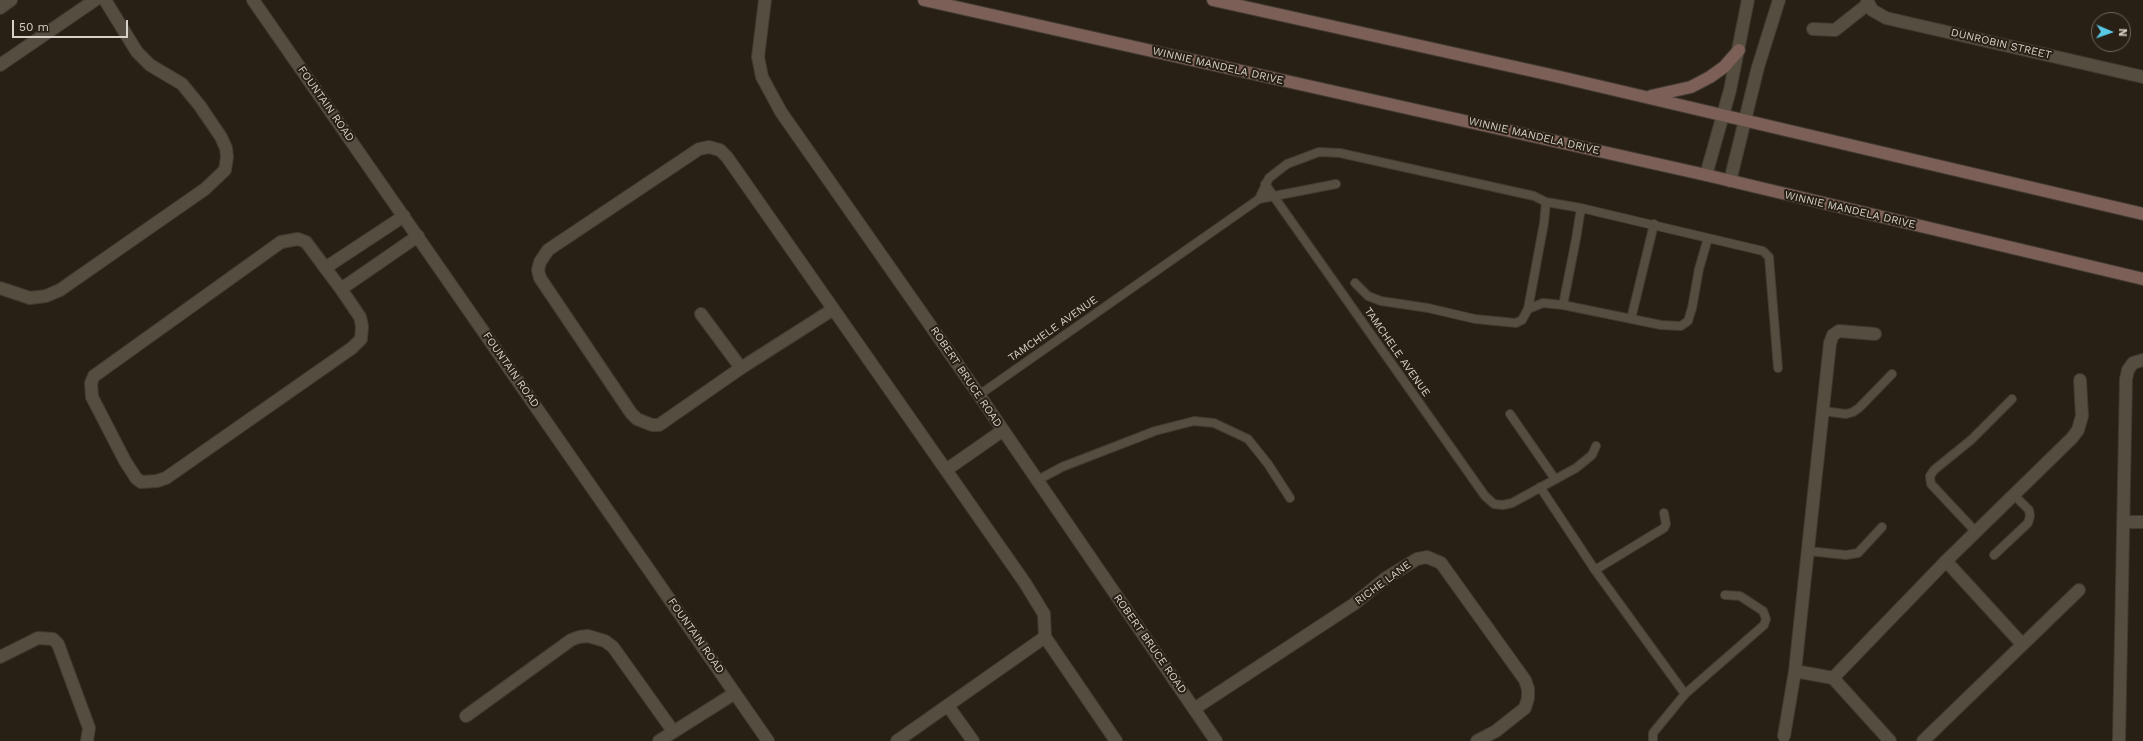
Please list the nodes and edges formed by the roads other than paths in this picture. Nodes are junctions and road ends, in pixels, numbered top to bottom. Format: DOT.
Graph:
graph roads {
  1 [pos="11,0"];
  2 [pos="95,0"];
  3 [pos="105,0"];
  4 [pos="253,0"];
  5 [pos="766,0"];
  6 [pos="924,0"];
  7 [pos="1213,0"];
  8 [pos="1748,0"];
  9 [pos="1779,0"];
  10 [pos="1867,2"];
  11 [pos="0,8"];
  12 [pos="1813,28"];
  13 [pos="1739,50"];
  14 [pos="0,65"];
  15 [pos="2143,77"];
  16 [pos="1648,97"];
  17 [pos="1723,115"];
  18 [pos="1746,120"];
  19 [pos="1706,174"];
  20 [pos="1730,181"];
  21 [pos="1266,184"];
  22 [pos="1336,184"];
  23 [pos="1273,196"];
  24 [pos="1259,199"];
  25 [pos="1546,202"];
  26 [pos="1581,208"];
  27 [pos="2143,214"];
  28 [pos="404,216"];
  29 [pos="1654,224"];
  30 [pos="418,236"];
  31 [pos="1708,238"];
  32 [pos="325,268"];
  33 [pos="2143,279"];
  34 [pos="1355,283"];
  35 [pos="0,288"];
  36 [pos="341,289"];
  37 [pos="1563,305"];
  38 [pos="1528,308"];
  39 [pos="832,310"];
  40 [pos="701,314"];
  41 [pos="1631,319"];
  42 [pos="1875,334"];
  43 [pos="2143,360"];
  44 [pos="741,368"];
  45 [pos="1778,368"];
  46 [pos="1892,374"];
  47 [pos="2080,380"];
  48 [pos="979,395"];
  49 [pos="2012,399"];
  50 [pos="1823,411"];
  51 [pos="1510,414"];
  52 [pos="1002,431"];
  53 [pos="1596,446"];
  54 [pos="946,470"];
  55 [pos="1555,479"];
  56 [pos="1036,481"];
  57 [pos="1540,487"];
  58 [pos="2014,495"];
  59 [pos="1290,498"];
  60 [pos="1664,513"];
  61 [pos="2123,522"];
  62 [pos="2143,522"];
  63 [pos="1882,527"];
  64 [pos="1976,532"];
  65 [pos="1808,551"];
  66 [pos="1994,555"];
  67 [pos="1946,561"];
  68 [pos="1595,570"];
  69 [pos="2079,590"];
  70 [pos="1725,595"];
  71 [pos="1045,638"];
  72 [pos="2022,644"];
  73 [pos="0,656"];
  74 [pos="1795,671"];
  75 [pos="1833,678"];
  76 [pos="735,693"];
  77 [pos="1685,694"];
  78 [pos="948,706"];
  79 [pos="1194,709"];
  80 [pos="466,716"];
  81 [pos="673,731"];
  82 [pos="1784,736"];
  83 [pos="87,741"];
  84 [pos="659,741"];
  85 [pos="768,741"];
  86 [pos="897,741"];
  87 [pos="973,741"];
  88 [pos="1116,741"];
  89 [pos="1216,741"];
  90 [pos="1477,741"];
  91 [pos="1653,741"];
  92 [pos="1890,741"];
  93 [pos="1923,741"];
  94 [pos="2119,741"];
  1 -- 11 [label="street"];
  2 -- 14 [label="street"];
  3 -- 35 [label="street"];
  4 -- 28 [label="street, FOUNTAIN ROAD"];
  5 -- 48 [label="street, ROBERT BRUCE ROAD"];
  6 -- 19 [label="main road, WINNIE MANDELA DRIVE"];
  7 -- 16 [label="main road"];
  8 -- 13 [label="street"];
  9 -- 18 [label="street"];
  10 -- 12 [label="street"];
  10 -- 15 [label="street, DUNROBIN STREET"];
  13 -- 16 [label="main road"];
  13 -- 17 [label="street"];
  16 -- 17 [label="main road"];
  17 -- 18 [label="main road"];
  17 -- 19 [label="street"];
  18 -- 20 [label="street"];
  18 -- 27 [label="main road"];
  19 -- 20 [label="main road, WINNIE MANDELA DRIVE"];
  20 -- 33 [label="main road, WINNIE MANDELA DRIVE"];
  21 -- 23 [label="lane, TAMCHELE AVENUE"];
  21 -- 24 [label="lane, TAMCHELE AVENUE"];
  21 -- 25 [label="lane"];
  22 -- 23 [label="lane"];
  23 -- 24 [label="lane, TAMCHELE AVENUE"];
  23 -- 57 [label="lane, TAMCHELE AVENUE"];
  24 -- 48 [label="lane, TAMCHELE AVENUE"];
  25 -- 26 [label="lane"];
  25 -- 38 [label="lane"];
  26 -- 29 [label="lane"];
  26 -- 37 [label="lane"];
  28 -- 30 [label="street, FOUNTAIN ROAD"];
  28 -- 32 [label="street"];
  29 -- 31 [label="lane"];
  29 -- 41 [label="lane"];
  30 -- 36 [label="street"];
  30 -- 76 [label="street, FOUNTAIN ROAD"];
  31 -- 41 [label="lane"];
  31 -- 45 [label="lane"];
  32 -- 36 [label="street"];
  32 -- 36 [label="street"];
  34 -- 38 [label="lane"];
  37 -- 38 [label="lane"];
  37 -- 41 [label="lane"];
  39 -- 44 [label="street"];
  39 -- 44 [label="street"];
  39 -- 54 [label="street"];
  40 -- 44 [label="street"];
  42 -- 50 [label="street"];
  43 -- 61 [label="street"];
  46 -- 50 [label="lane"];
  47 -- 58 [label="street"];
  48 -- 52 [label="street, ROBERT BRUCE ROAD"];
  49 -- 64 [label="lane"];
  50 -- 65 [label="street"];
  51 -- 55 [label="lane"];
  52 -- 54 [label="street"];
  52 -- 56 [label="street, ROBERT BRUCE ROAD"];
  53 -- 55 [label="lane"];
  54 -- 71 [label="street"];
  55 -- 57 [label="lane"];
  56 -- 59 [label="lane"];
  56 -- 79 [label="street, ROBERT BRUCE ROAD"];
  57 -- 68 [label="lane"];
  58 -- 64 [label="street"];
  58 -- 66 [label="lane"];
  60 -- 68 [label="lane"];
  61 -- 62 [label="street"];
  61 -- 94 [label="street"];
  63 -- 65 [label="lane"];
  64 -- 67 [label="street"];
  65 -- 74 [label="street"];
  67 -- 72 [label="street"];
  67 -- 75 [label="street"];
  68 -- 77 [label="lane"];
  69 -- 72 [label="street"];
  70 -- 77 [label="lane"];
  71 -- 78 [label="street"];
  71 -- 88 [label="street"];
  72 -- 93 [label="street"];
  73 -- 83 [label="street"];
  74 -- 75 [label="street"];
  74 -- 82 [label="street"];
  75 -- 92 [label="street"];
  76 -- 81 [label="street"];
  76 -- 85 [label="street, FOUNTAIN ROAD"];
  77 -- 91 [label="lane"];
  78 -- 86 [label="street"];
  78 -- 87 [label="street"];
  79 -- 89 [label="street, ROBERT BRUCE ROAD"];
  79 -- 90 [label="street, RICHE LANE"];
  80 -- 81 [label="street"];
  81 -- 84 [label="street"];
}
